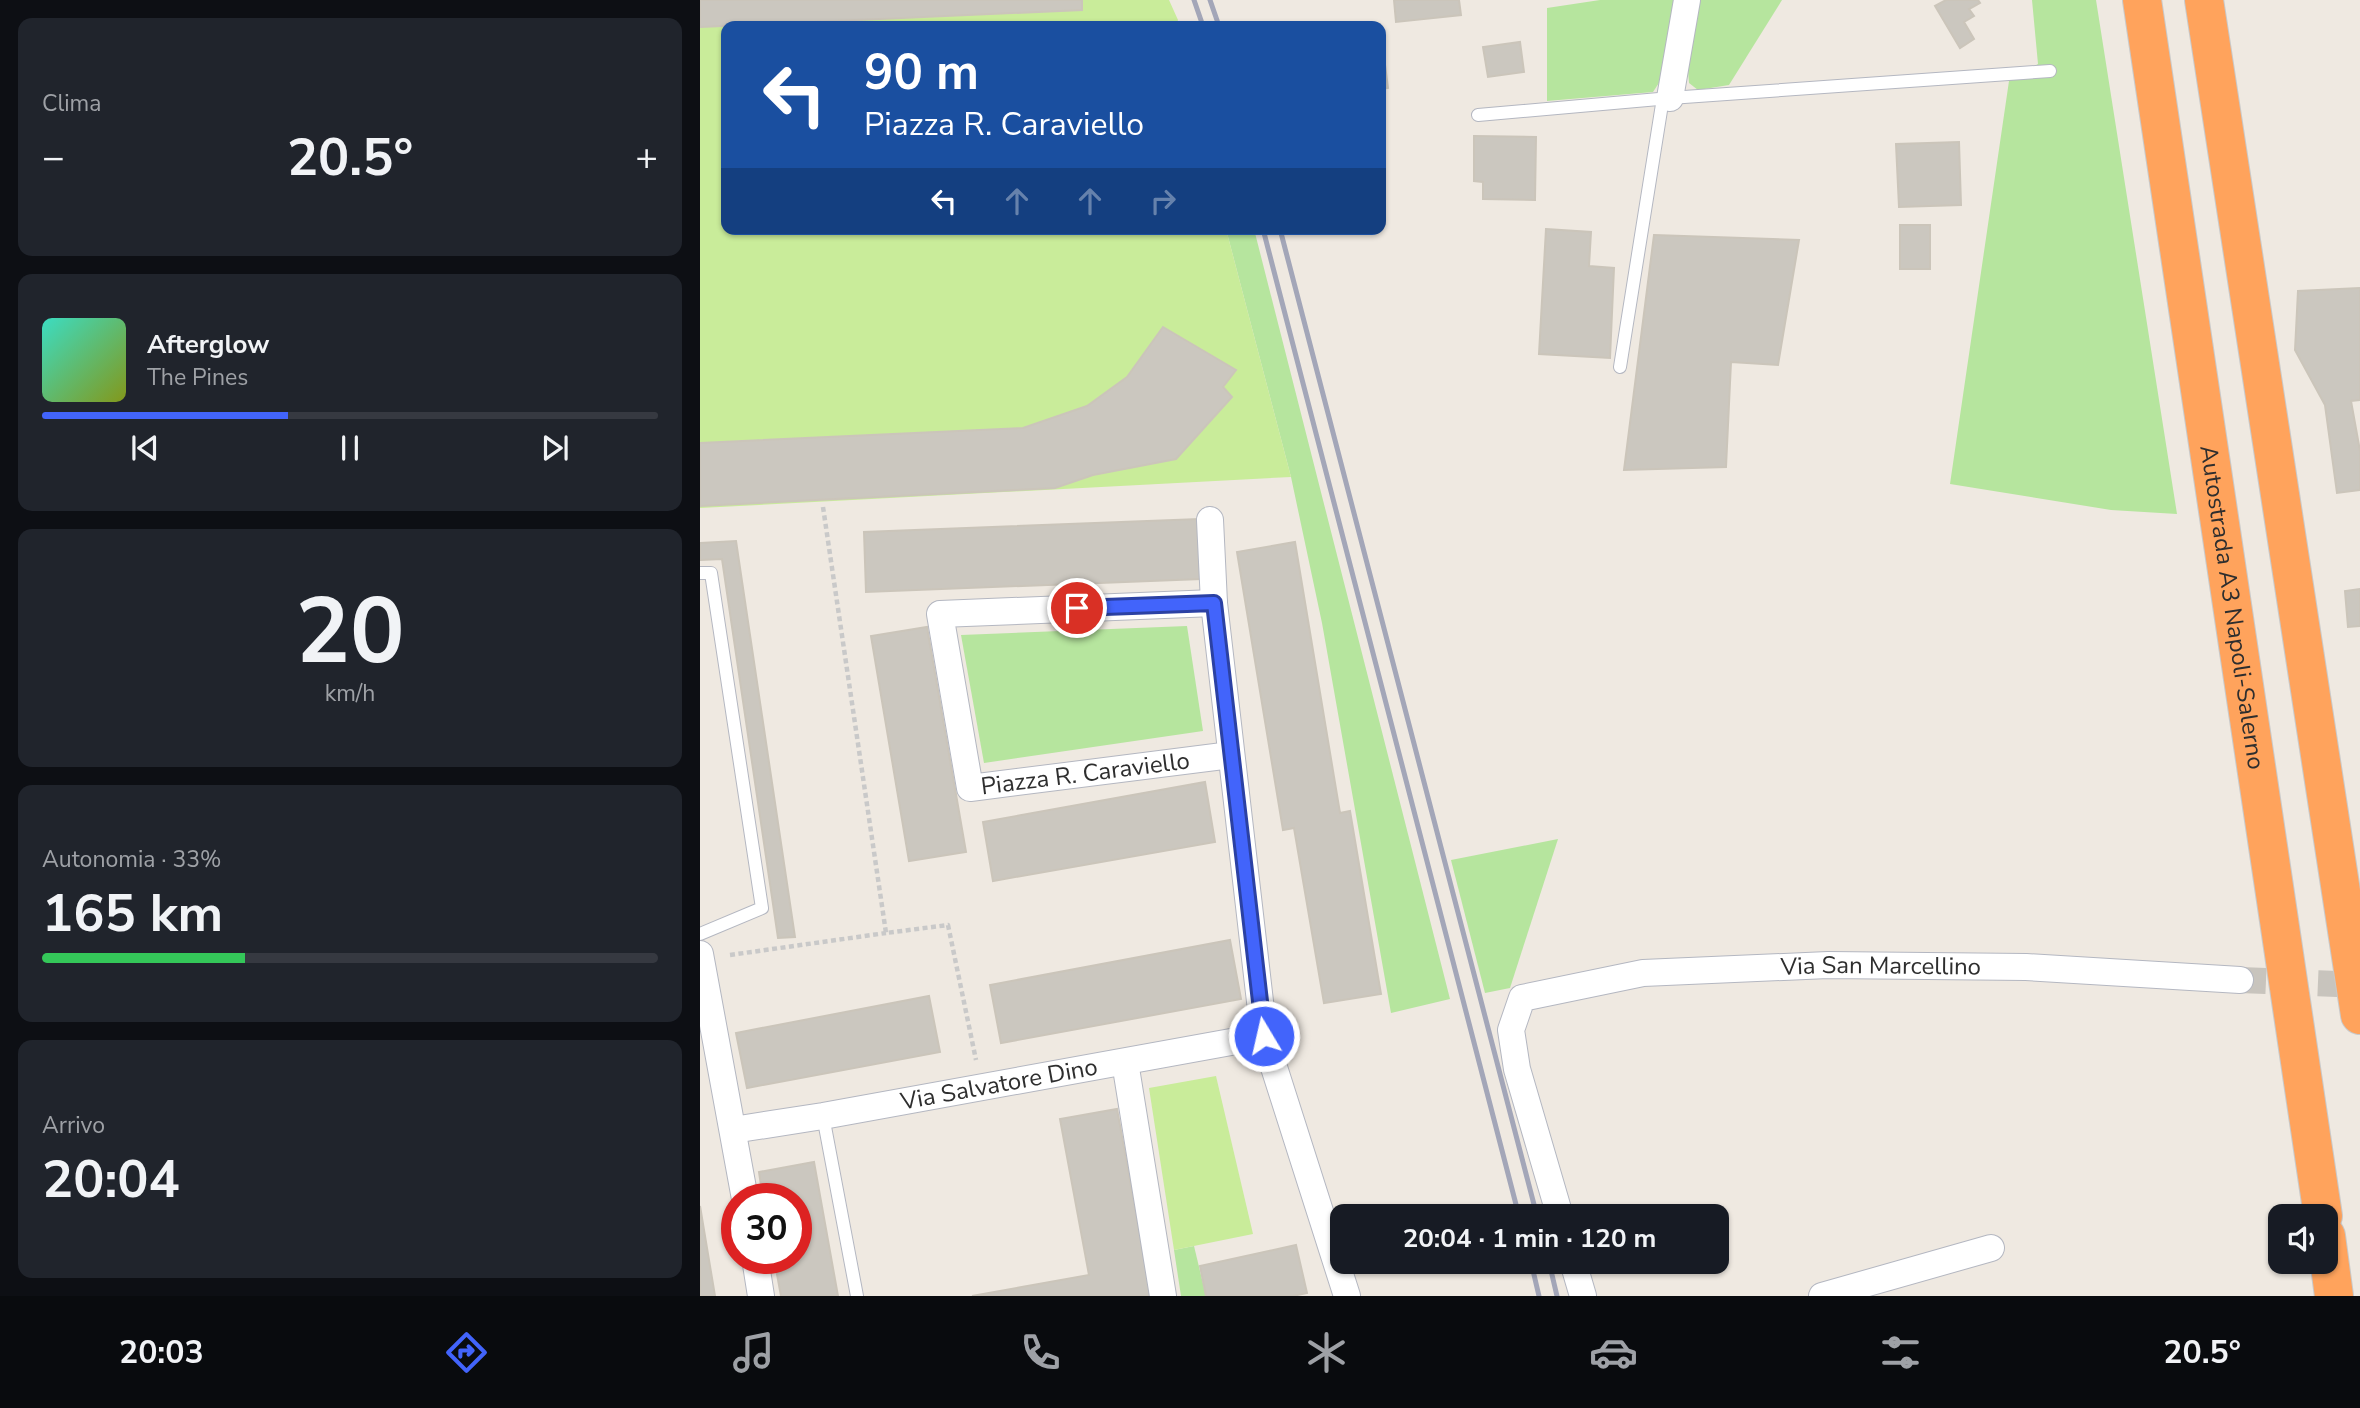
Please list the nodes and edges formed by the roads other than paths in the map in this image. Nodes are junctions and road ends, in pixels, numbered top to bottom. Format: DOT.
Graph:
graph roads {
  1 [pos="1687,0"];
  2 [pos="2141,0"];
  3 [pos="2204,0"];
  4 [pos="2050,71"];
  5 [pos="1667,98"];
  6 [pos="1478,115"];
  7 [pos="1620,367"];
  8 [pos="1210,520"];
  9 [pos="700,573"];
  10 [pos="1214,603"];
  11 [pos="1231,755"];
  12 [pos="700,934"];
  13 [pos="700,954"];
  14 [pos="701,959"];
  15 [pos="2240,980"];
  16 [pos="2360,1015"];
  17 [pos="1264,1036"];
  18 [pos="1125,1062"];
  19 [pos="823,1116"];
  20 [pos="733,1130"];
  21 [pos="742,1183"];
  22 [pos="1556,1204"];
  23 [pos="2321,1204"];
  24 [pos="1992,1248"];
  25 [pos="758,1274"];
  26 [pos="1577,1274"];
  27 [pos="2331,1274"];
  28 [pos="761,1296"];
  29 [pos="857,1296"];
  30 [pos="1163,1296"];
  31 [pos="1347,1296"];
  32 [pos="1583,1296"];
  33 [pos="1822,1296"];
  34 [pos="2334,1296"];
  1 -- 5 [label="street"];
  2 -- 23 [label="highway, Autostrada A3 Napoli-Salerno"];
  3 -- 16 [label="highway"];
  4 -- 5 [label="lane"];
  5 -- 6 [label="lane"];
  5 -- 7 [label="lane"];
  8 -- 10 [label="street"];
  9 -- 12 [label="lane"];
  10 -- 11 [label="street"];
  10 -- 11 [label="street, Piazza R. Caraviello"];
  11 -- 17 [label="street"];
  13 -- 14 [label="street"];
  14 -- 20 [label="street"];
  15 -- 22 [label="street, Via San Marcellino"];
  17 -- 18 [label="street, Via Salvatore Dino"];
  17 -- 31 [label="street"];
  18 -- 19 [label="street, Via Salvatore Dino"];
  18 -- 30 [label="street"];
  19 -- 20 [label="street, Via Salvatore Dino"];
  19 -- 29 [label="lane"];
  20 -- 21 [label="street"];
  24 -- 33 [label="street"];
  25 -- 28 [label="street"];
  26 -- 32 [label="street"];
  27 -- 34 [label="highway"];
}
